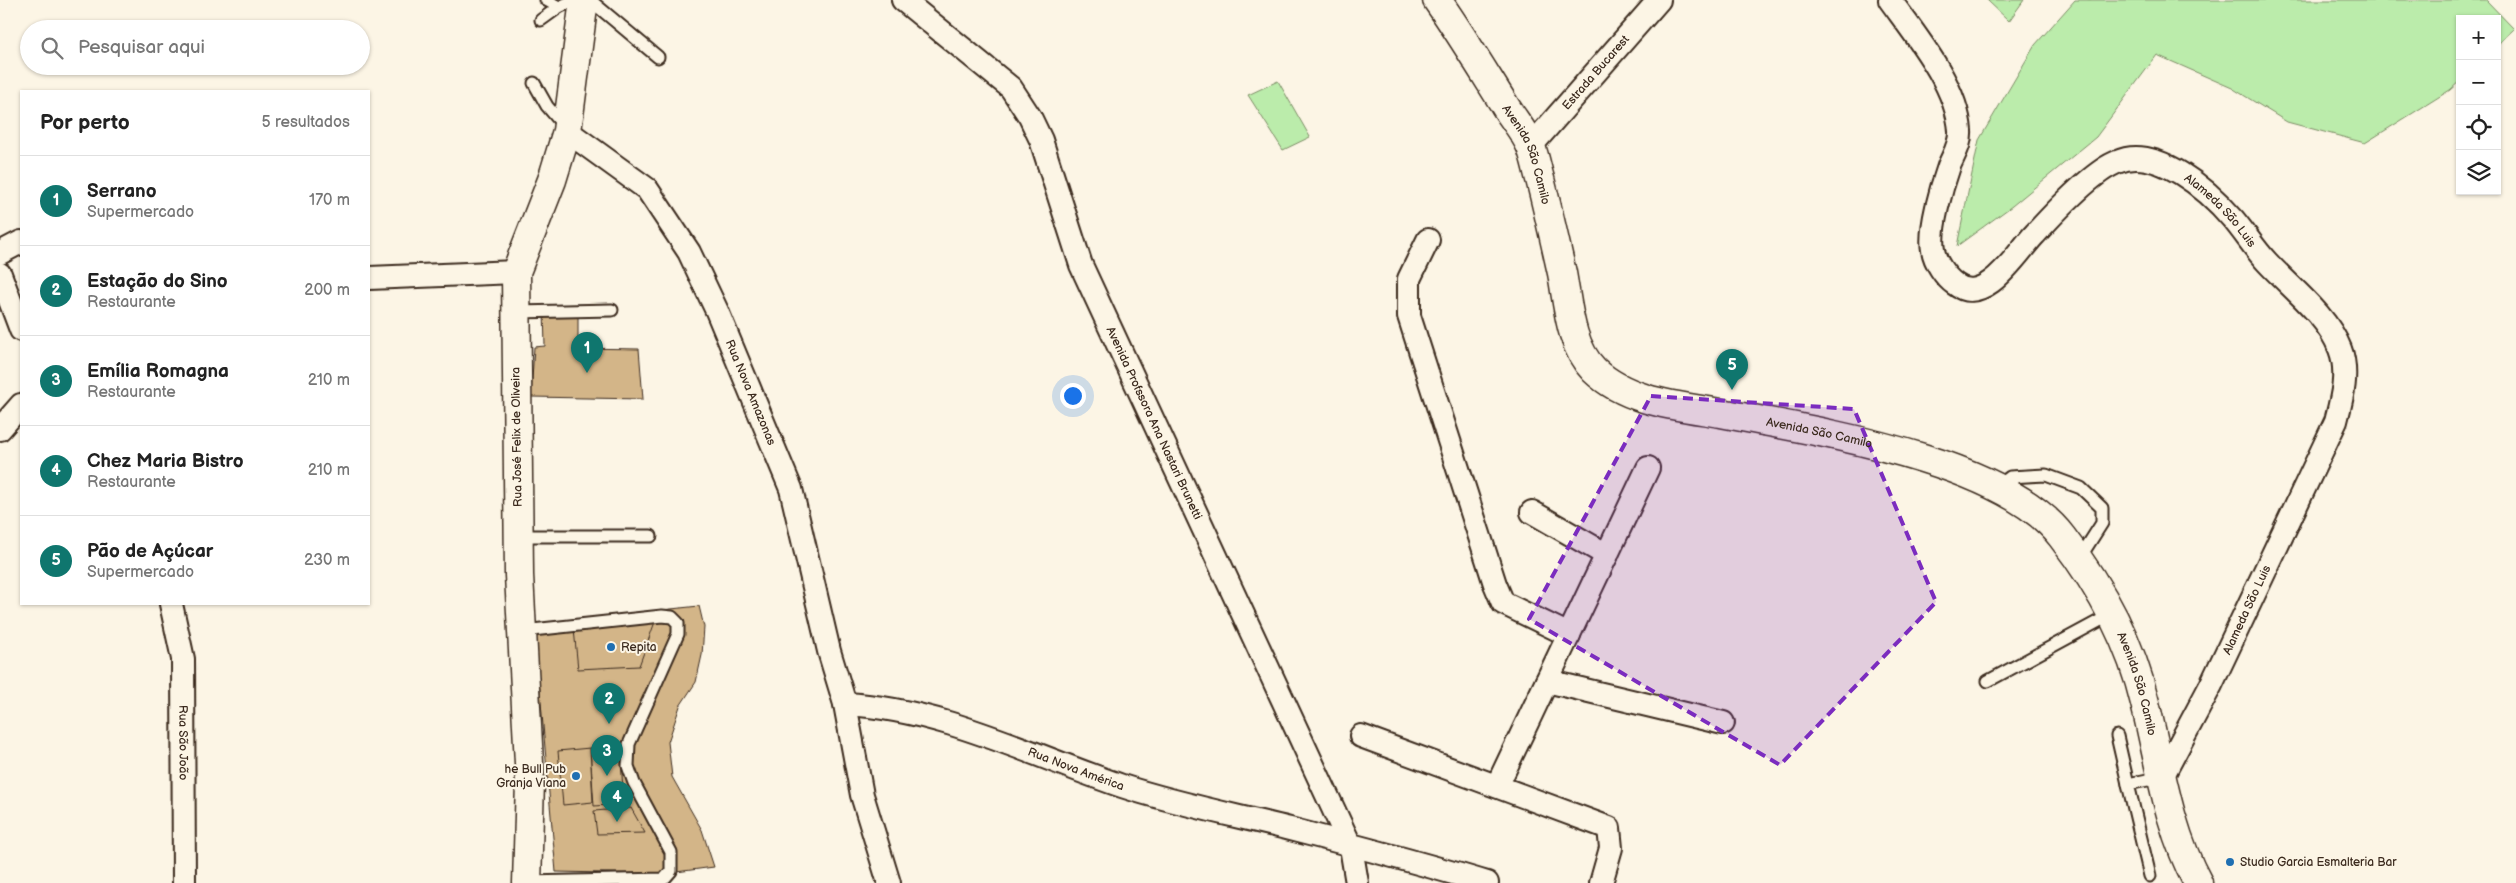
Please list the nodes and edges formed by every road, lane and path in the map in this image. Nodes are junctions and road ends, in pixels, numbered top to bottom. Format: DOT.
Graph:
graph roads {
  1 [pos="546,0"];
  2 [pos="575,0"];
  3 [pos="590,0"];
  4 [pos="903,0"];
  5 [pos="1437,0"];
  6 [pos="1660,0"];
  7 [pos="1890,0"];
  8 [pos="572,3"];
  9 [pos="541,20"];
  10 [pos="658,57"];
  11 [pos="534,83"];
  12 [pos="567,131"];
  13 [pos="1531,146"];
  14 [pos="1428,240"];
  15 [pos="20,243"];
  16 [pos="0,253"];
  17 [pos="516,272"];
  18 [pos="0,274"];
  19 [pos="370,278"];
  20 [pos="612,310"];
  21 [pos="516,312"];
  22 [pos="20,327"];
  23 [pos="20,406"];
  24 [pos="0,429"];
  25 [pos="1648,468"];
  26 [pos="1997,487"];
  27 [pos="1532,512"];
  28 [pos="519,536"];
  29 [pos="651,536"];
  30 [pos="1607,554"];
  31 [pos="2078,561"];
  32 [pos="171,605"];
  33 [pos="2112,614"];
  34 [pos="522,631"];
  35 [pos="1569,635"];
  36 [pos="1547,681"];
  37 [pos="1988,681"];
  38 [pos="845,704"];
  39 [pos="1723,723"];
  40 [pos="1361,736"];
  41 [pos="2117,736"];
  42 [pos="2162,777"];
  43 [pos="2128,784"];
  44 [pos="1497,786"];
  45 [pos="1351,847"];
  46 [pos="2150,876"];
  47 [pos="184,883"];
  48 [pos="527,883"];
  49 [pos="889,883"];
  50 [pos="1357,883"];
  51 [pos="1487,883"];
  52 [pos="1601,883"];
  53 [pos="2198,883"];
  1 -- 8 [label="lane"];
  2 -- 8 [label="lane"];
  3 -- 10 [label="lane"];
  4 -- 45 [label="street, Avenida Profssora Ana Nastari Brunetti"];
  5 -- 13 [label="main road, Avenida São Camilo"];
  6 -- 13 [label="street, Estrada Bucarest"];
  7 -- 42 [label="street, Alameda São Luis"];
  8 -- 9 [label="lane"];
  8 -- 12 [label="main road, Rua José Felix de Oliveira"];
  11 -- 12 [label="lane"];
  12 -- 17 [label="main road, Rua José Felix de Oliveira"];
  12 -- 38 [label="street, Rua Nova Amazonas"];
  13 -- 26 [label="main road, Avenida São Camilo"];
  14 -- 35 [label="street"];
  15 -- 16 [label="street"];
  17 -- 19 [label="street"];
  17 -- 21 [label="main road, Rua José Felix de Oliveira"];
  18 -- 22 [label="street"];
  20 -- 21 [label="lane"];
  21 -- 28 [label="main road, Rua José Felix de Oliveira"];
  23 -- 24 [label="street"];
  25 -- 30 [label="street"];
  26 -- 31 [label="main road, Avenida São Camilo"];
  26 -- 31 [label="lane"];
  27 -- 30 [label="street"];
  28 -- 29 [label="lane"];
  28 -- 34 [label="main road, Rua José Felix de Oliveira"];
  30 -- 35 [label="street"];
  31 -- 33 [label="main road, Avenida São Camilo"];
  32 -- 47 [label="street, Rua São João"];
  33 -- 37 [label="lane"];
  33 -- 42 [label="main road, Avenida São Camilo"];
  34 -- 48 [label="main road, Rua José Felix de Oliveira"];
  34 -- 48 [label="lane"];
  35 -- 36 [label="street"];
  36 -- 39 [label="street"];
  36 -- 44 [label="street"];
  38 -- 45 [label="street, Rua Nova América"];
  38 -- 49 [label="street"];
  40 -- 44 [label="street"];
  41 -- 43 [label="lane"];
  42 -- 43 [label="lane"];
  42 -- 53 [label="main road, Avenida São Camilo"];
  43 -- 46 [label="lane"];
  44 -- 52 [label="street"];
  45 -- 50 [label="street, Avenida Profssora Ana Nastari Brunetti"];
  45 -- 51 [label="street, Rua Nova América"];
}
